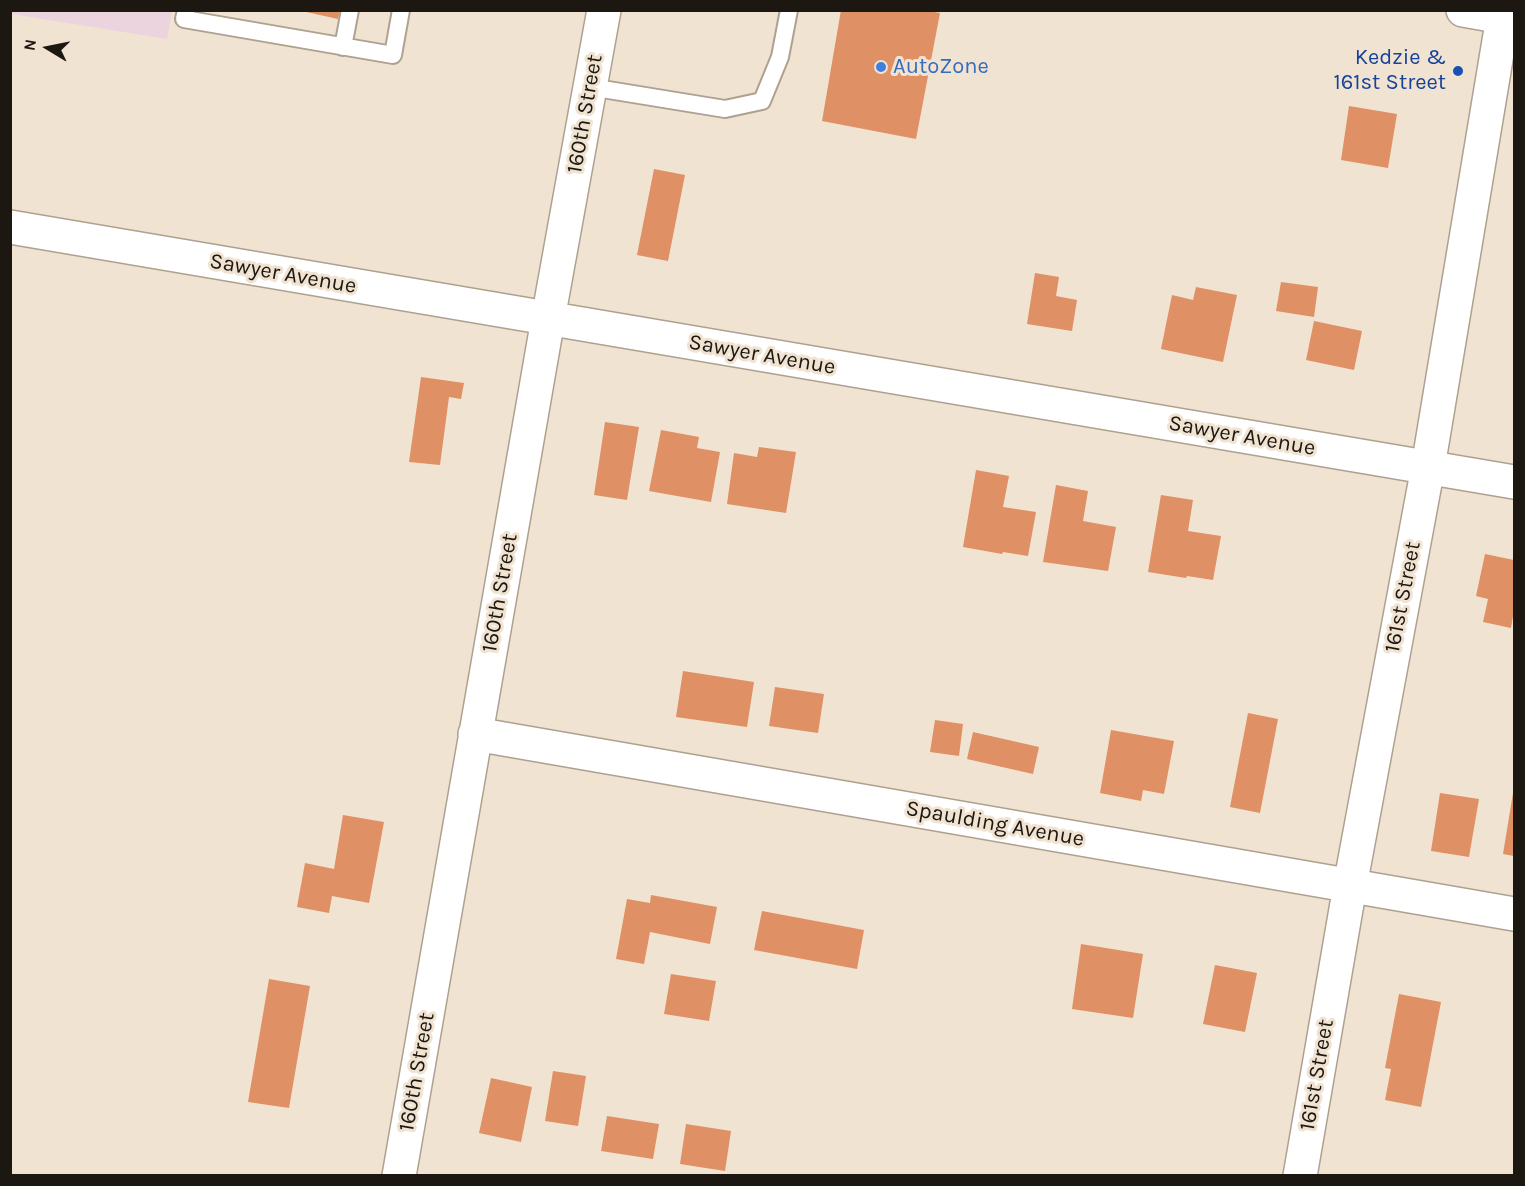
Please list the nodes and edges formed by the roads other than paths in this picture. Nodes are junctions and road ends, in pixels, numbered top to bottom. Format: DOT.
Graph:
graph roads {
  1 [pos="186,10"];
  2 [pos="350,10"];
  3 [pos="401,10"];
  4 [pos="604,10"];
  5 [pos="789,10"];
  6 [pos="1463,10"];
  7 [pos="1509,18"];
  8 [pos="343,46"];
  9 [pos="590,87"];
  10 [pos="10,227"];
  11 [pos="548,318"];
  12 [pos="1428,467"];
  13 [pos="1515,482"];
  14 [pos="475,734"];
  15 [pos="1350,886"];
  16 [pos="1515,915"];
  17 [pos="399,1176"];
  18 [pos="1300,1176"];
  1 -- 8 [label="lane"];
  2 -- 8 [label="lane"];
  3 -- 8 [label="lane"];
  4 -- 9 [label="street, 160th Street"];
  5 -- 9 [label="lane"];
  6 -- 7 [label="street"];
  7 -- 12 [label="street, 161st Street"];
  9 -- 11 [label="street, 160th Street"];
  10 -- 11 [label="street, Sawyer Avenue"];
  11 -- 12 [label="street, Sawyer Avenue"];
  11 -- 14 [label="street, 160th Street"];
  12 -- 13 [label="street, Sawyer Avenue"];
  12 -- 15 [label="street, 161st Street"];
  14 -- 15 [label="street, Spaulding Avenue"];
  14 -- 17 [label="street, 160th Street"];
  15 -- 16 [label="street, Spaulding Avenue"];
  15 -- 18 [label="street, 161st Street"];
}
